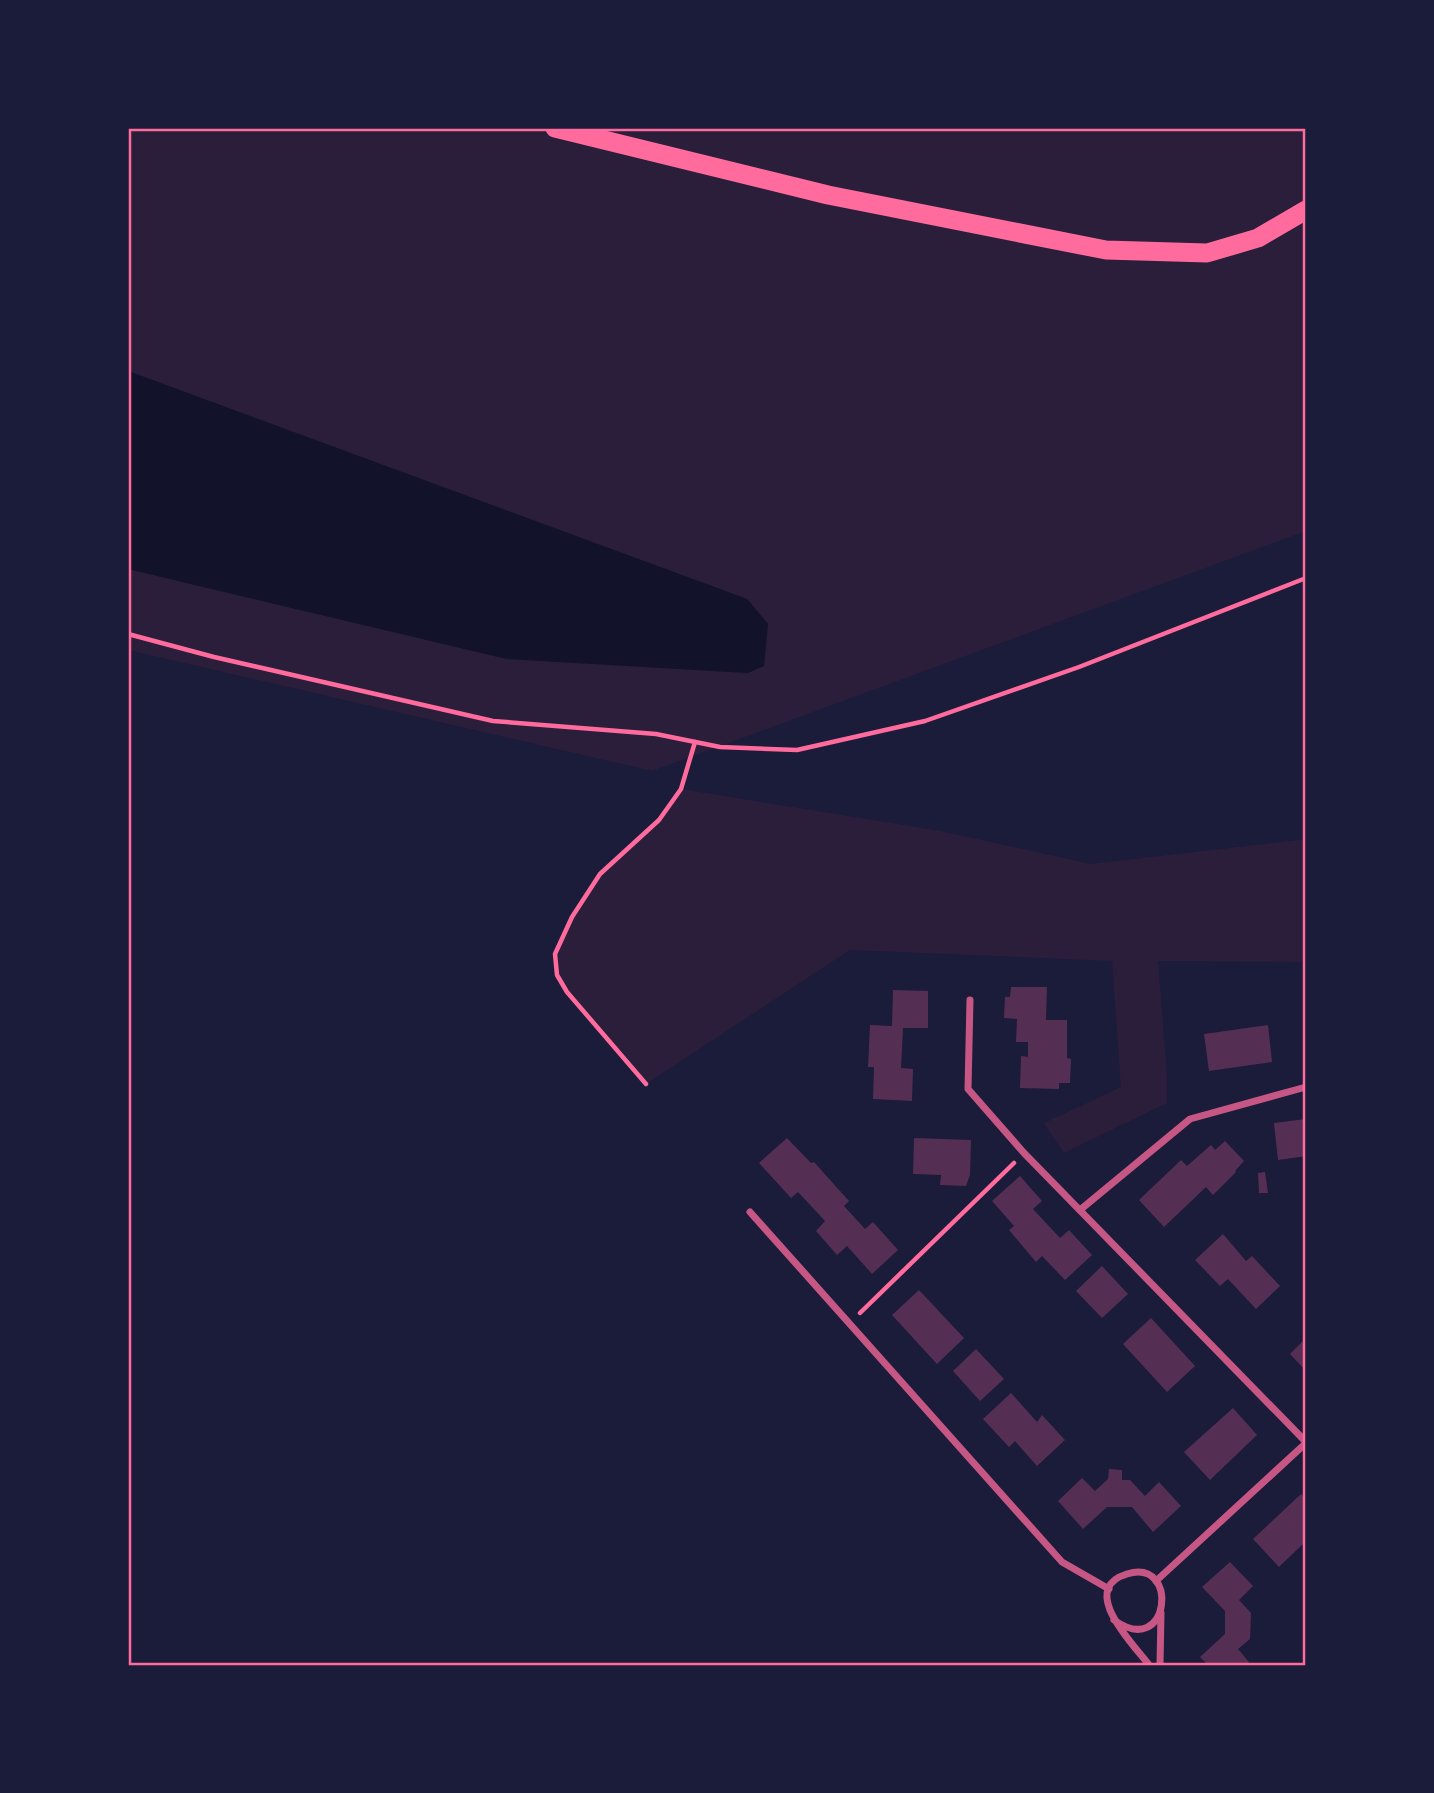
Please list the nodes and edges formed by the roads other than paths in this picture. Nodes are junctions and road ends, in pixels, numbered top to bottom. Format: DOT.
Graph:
graph roads {
  1 [pos="555,128"];
  2 [pos="1306,209"];
  3 [pos="970,1000"];
  4 [pos="1306,1087"];
  5 [pos="1080,1210"];
  6 [pos="750,1212"];
  7 [pos="1306,1442"];
  8 [pos="1156,1581"];
  9 [pos="1109,1589"];
  10 [pos="1161,1613"];
  11 [pos="1114,1620"];
  12 [pos="1149,1665"];
  13 [pos="1160,1665"];
  1 -- 2 [label="highway"];
  3 -- 5 [label="street"];
  4 -- 5 [label="street"];
  5 -- 7 [label="street"];
  6 -- 9 [label="street"];
  7 -- 8 [label="street"];
  8 -- 9 [label="street"];
  8 -- 10 [label="street"];
  9 -- 11 [label="street"];
  10 -- 11 [label="street"];
  10 -- 13 [label="street"];
  11 -- 12 [label="street"];
}
